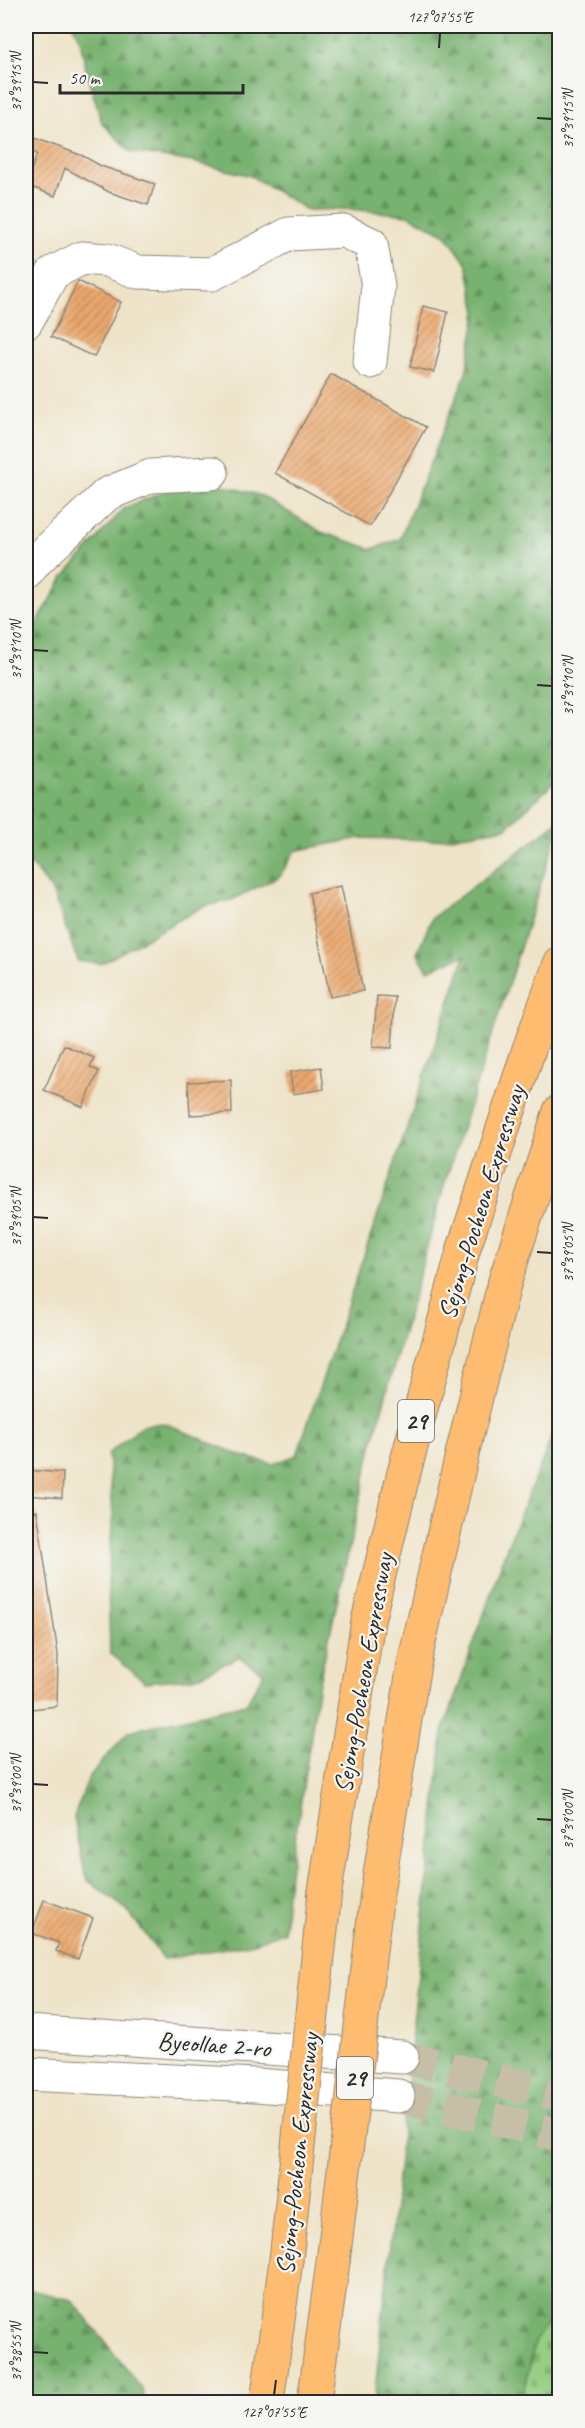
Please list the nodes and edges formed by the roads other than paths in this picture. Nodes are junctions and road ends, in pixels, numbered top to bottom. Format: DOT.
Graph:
graph roads {
  1 [pos="26,322"];
  2 [pos="370,362"];
  3 [pos="212,473"];
  4 [pos="26,574"];
  5 [pos="560,964"];
  6 [pos="560,1112"];
  7 [pos="26,2032"];
  8 [pos="402,2057"];
  9 [pos="26,2074"];
  10 [pos="398,2096"];
  11 [pos="267,2403"];
  12 [pos="314,2403"];
  1 -- 2 [label="street"];
  3 -- 4 [label="street"];
  5 -- 11 [label="highway, Sejong-Pocheon Expressway / 29, bridge"];
  6 -- 12 [label="highway, Sejong-Pocheon Expressway / 29, bridge"];
  7 -- 8 [label="street, Byeollae 2-ro"];
  9 -- 10 [label="street, Byeollae 2-ro"];
}
